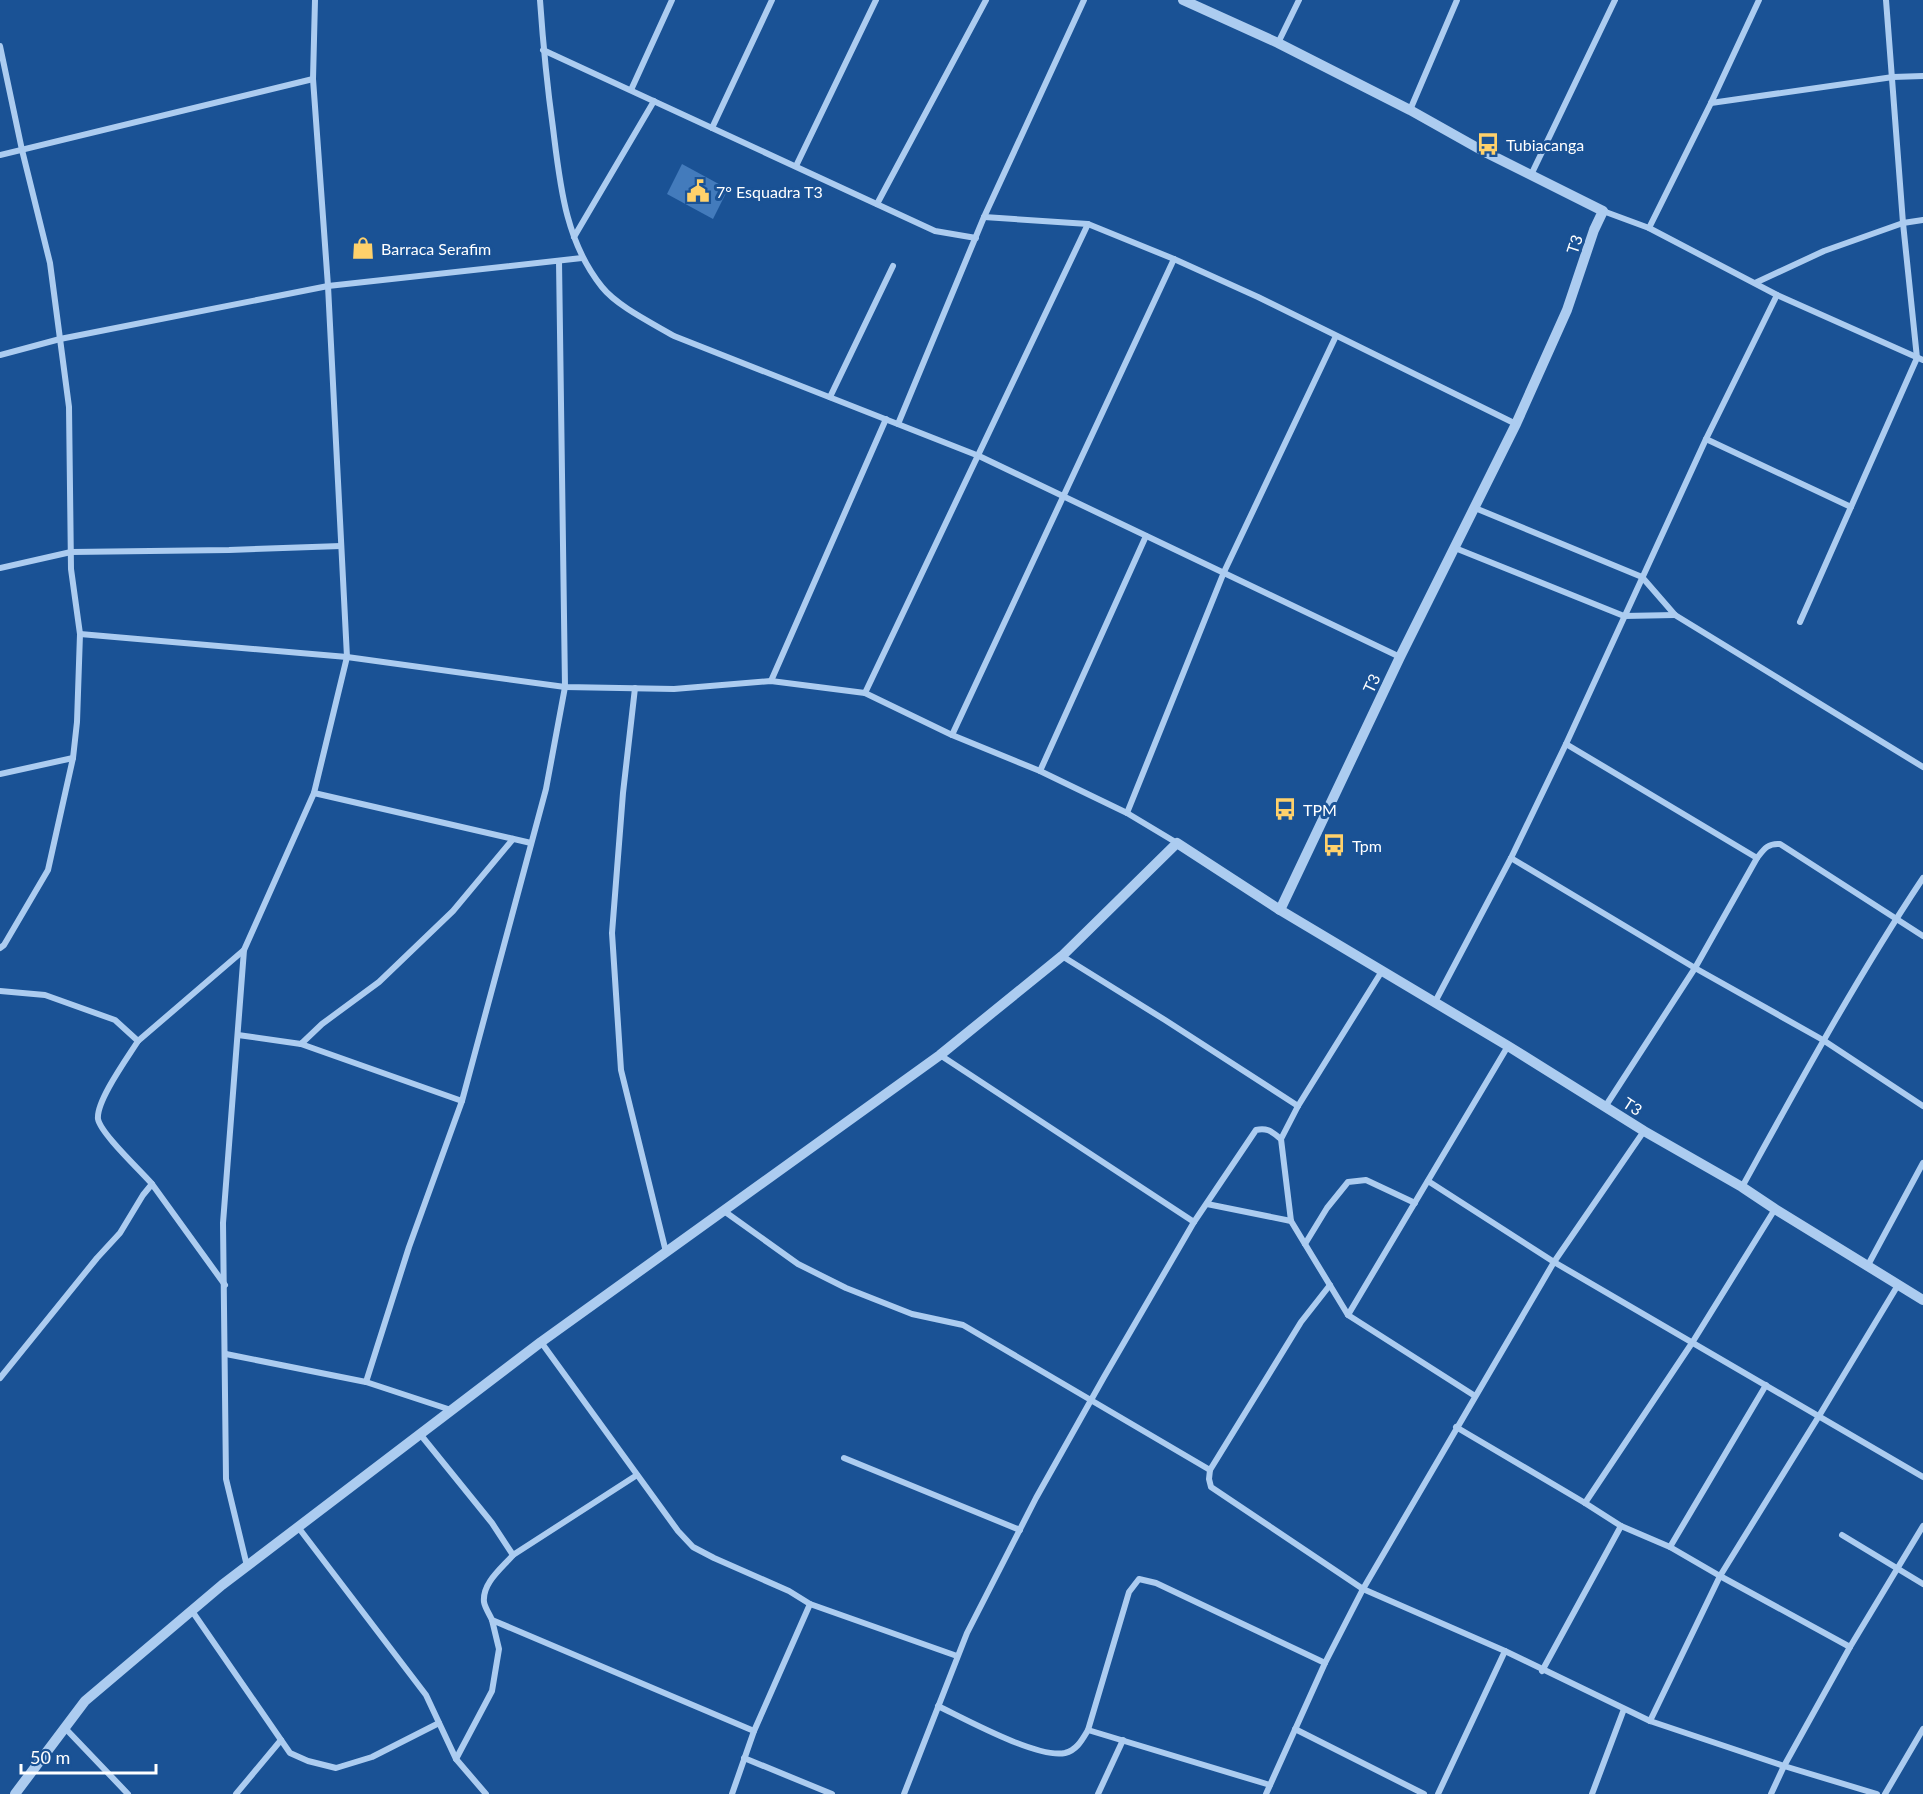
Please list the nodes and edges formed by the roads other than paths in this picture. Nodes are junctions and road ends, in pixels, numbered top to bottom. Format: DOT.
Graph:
graph roads {
  1 [pos="315,0"];
  2 [pos="540,0"];
  3 [pos="672,0"];
  4 [pos="772,0"];
  5 [pos="876,0"];
  6 [pos="986,0"];
  7 [pos="1084,0"];
  8 [pos="1183,0"];
  9 [pos="1299,0"];
  10 [pos="1457,0"];
  11 [pos="1616,0"];
  12 [pos="1759,0"];
  13 [pos="1886,0"];
  14 [pos="1278,43"];
  15 [pos="0,46"];
  16 [pos="543,50"];
  17 [pos="1923,76"];
  18 [pos="1893,77"];
  19 [pos="313,79"];
  20 [pos="631,90"];
  21 [pos="654,101"];
  22 [pos="1711,103"];
  23 [pos="1410,110"];
  24 [pos="712,128"];
  25 [pos="22,150"];
  26 [pos="0,155"];
  27 [pos="796,166"];
  28 [pos="1532,175"];
  29 [pos="877,204"];
  30 [pos="1604,211"];
  31 [pos="984,218"];
  32 [pos="1923,220"];
  33 [pos="1903,223"];
  34 [pos="1088,224"];
  35 [pos="1649,228"];
  36 [pos="574,237"];
  37 [pos="976,238"];
  38 [pos="582,258"];
  39 [pos="1174,259"];
  40 [pos="559,261"];
  41 [pos="893,266"];
  42 [pos="1755,283"];
  43 [pos="328,286"];
  44 [pos="1777,295"];
  45 [pos="1336,336"];
  46 [pos="60,339"];
  47 [pos="0,355"];
  48 [pos="1920,359"];
  49 [pos="830,398"];
  50 [pos="886,419"];
  51 [pos="898,424"];
  52 [pos="1516,424"];
  53 [pos="1706,439"];
  54 [pos="979,456"];
  55 [pos="1064,496"];
  56 [pos="1851,507"];
  57 [pos="1475,508"];
  58 [pos="1146,536"];
  59 [pos="341,546"];
  60 [pos="1455,548"];
  61 [pos="71,552"];
  62 [pos="0,568"];
  63 [pos="1224,572"];
  64 [pos="1642,577"];
  65 [pos="1675,615"];
  66 [pos="1624,616"];
  67 [pos="1800,622"];
  68 [pos="80,634"];
  69 [pos="347,657"];
  70 [pos="1400,657"];
  71 [pos="771,681"];
  72 [pos="565,687"];
  73 [pos="635,688"];
  74 [pos="865,693"];
  75 [pos="952,735"];
  76 [pos="1566,744"];
  77 [pos="73,758"];
  78 [pos="1923,767"];
  79 [pos="1040,771"];
  80 [pos="0,774"];
  81 [pos="314,793"];
  82 [pos="1127,813"];
  83 [pos="513,838"];
  84 [pos="531,843"];
  85 [pos="1177,843"];
  86 [pos="1511,858"];
  87 [pos="1757,858"];
  88 [pos="1923,878"];
  89 [pos="1280,909"];
  90 [pos="1896,918"];
  91 [pos="1923,936"];
  92 [pos="0,948"];
  93 [pos="244,950"];
  94 [pos="1062,957"];
  95 [pos="1695,968"];
  96 [pos="1382,971"];
  97 [pos="0,992"];
  98 [pos="1435,1002"];
  99 [pos="238,1035"];
  100 [pos="1823,1040"];
  101 [pos="138,1041"];
  102 [pos="301,1044"];
  103 [pos="1508,1046"];
  104 [pos="940,1055"];
  105 [pos="462,1101"];
  106 [pos="1298,1106"];
  107 [pos="1923,1106"];
  108 [pos="1605,1107"];
  109 [pos="1644,1131"];
  110 [pos="1281,1139"];
  111 [pos="1923,1163"];
  112 [pos="1428,1181"];
  113 [pos="152,1184"];
  114 [pos="1742,1187"];
  115 [pos="1207,1203"];
  116 [pos="1414,1203"];
  117 [pos="1775,1209"];
  118 [pos="724,1211"];
  119 [pos="1291,1221"];
  120 [pos="1194,1222"];
  121 [pos="1305,1244"];
  122 [pos="666,1252"];
  123 [pos="1554,1262"];
  124 [pos="1868,1265"];
  125 [pos="225,1285"];
  126 [pos="1330,1285"];
  127 [pos="1898,1285"];
  128 [pos="1923,1300"];
  129 [pos="1348,1315"];
  130 [pos="541,1342"];
  131 [pos="1692,1343"];
  132 [pos="226,1354"];
  133 [pos="0,1378"];
  134 [pos="366,1382"];
  135 [pos="1766,1385"];
  136 [pos="1475,1396"];
  137 [pos="1091,1400"];
  138 [pos="451,1410"];
  139 [pos="1819,1416"];
  140 [pos="1456,1427"];
  141 [pos="420,1434"];
  142 [pos="844,1458"];
  143 [pos="1210,1470"];
  144 [pos="637,1475"];
  145 [pos="1923,1477"];
  146 [pos="1585,1503"];
  147 [pos="1621,1526"];
  148 [pos="1923,1526"];
  149 [pos="298,1527"];
  150 [pos="1020,1530"];
  151 [pos="1842,1536"];
  152 [pos="1670,1547"];
  153 [pos="513,1555"];
  154 [pos="247,1566"];
  155 [pos="1898,1569"];
  156 [pos="1720,1576"];
  157 [pos="1923,1584"];
  158 [pos="1363,1589"];
  159 [pos="810,1604"];
  160 [pos="192,1611"];
  161 [pos="492,1620"];
  162 [pos="1850,1647"];
  163 [pos="1505,1651"];
  164 [pos="957,1656"];
  165 [pos="1325,1663"];
  166 [pos="1542,1671"];
  167 [pos="938,1706"];
  168 [pos="1624,1709"];
  169 [pos="1650,1721"];
  170 [pos="439,1723"];
  171 [pos="65,1728"];
  172 [pos="1295,1729"];
  173 [pos="1923,1729"];
  174 [pos="1088,1730"];
  175 [pos="754,1731"];
  176 [pos="281,1740"];
  177 [pos="1123,1740"];
  178 [pos="744,1758"];
  179 [pos="456,1759"];
  180 [pos="1784,1766"];
  181 [pos="1270,1785"];
  182 [pos="15,1794"];
  183 [pos="128,1794"];
  184 [pos="236,1794"];
  185 [pos="486,1794"];
  186 [pos="732,1794"];
  187 [pos="832,1794"];
  188 [pos="904,1794"];
  189 [pos="1098,1794"];
  190 [pos="1266,1794"];
  191 [pos="1424,1794"];
  192 [pos="1438,1794"];
  193 [pos="1592,1794"];
  194 [pos="1772,1794"];
  195 [pos="1877,1794"];
  196 [pos="1885,1794"];
  1 -- 19 [label="street"];
  2 -- 16 [label="street"];
  3 -- 20 [label="street"];
  4 -- 24 [label="street"];
  5 -- 27 [label="street"];
  6 -- 29 [label="street"];
  7 -- 31 [label="street"];
  8 -- 14 [label="street"];
  9 -- 14 [label="street"];
  10 -- 23 [label="street"];
  11 -- 28 [label="street"];
  12 -- 22 [label="street"];
  13 -- 18 [label="street"];
  14 -- 23 [label="street"];
  15 -- 25 [label="street"];
  16 -- 20 [label="street"];
  16 -- 36 [label="street"];
  17 -- 18 [label="street"];
  18 -- 22 [label="street"];
  18 -- 33 [label="street"];
  19 -- 25 [label="street"];
  19 -- 43 [label="street"];
  20 -- 21 [label="street"];
  21 -- 24 [label="street"];
  21 -- 36 [label="street"];
  22 -- 35 [label="street"];
  23 -- 28 [label="street"];
  24 -- 27 [label="street"];
  25 -- 26 [label="street"];
  25 -- 46 [label="street"];
  27 -- 29 [label="street"];
  28 -- 30 [label="street"];
  29 -- 37 [label="street"];
  30 -- 35 [label="street"];
  30 -- 52 [label="street, T3"];
  31 -- 34 [label="street"];
  31 -- 37 [label="street"];
  32 -- 33 [label="street"];
  33 -- 42 [label="street"];
  33 -- 48 [label="street"];
  34 -- 39 [label="street"];
  34 -- 54 [label="street"];
  35 -- 42 [label="street"];
  36 -- 38 [label="street"];
  37 -- 51 [label="street"];
  38 -- 40 [label="street"];
  38 -- 49 [label="street"];
  39 -- 45 [label="street"];
  39 -- 55 [label="street"];
  40 -- 43 [label="street"];
  40 -- 72 [label="street"];
  41 -- 49 [label="street"];
  42 -- 44 [label="street"];
  43 -- 46 [label="street"];
  43 -- 59 [label="street"];
  44 -- 48 [label="street"];
  44 -- 53 [label="street"];
  45 -- 52 [label="street"];
  45 -- 63 [label="street"];
  46 -- 47 [label="street"];
  46 -- 61 [label="street"];
  48 -- 56 [label="street"];
  49 -- 50 [label="street"];
  50 -- 51 [label="street"];
  50 -- 71 [label="street"];
  51 -- 54 [label="street"];
  52 -- 57 [label="street, T3"];
  53 -- 56 [label="street"];
  53 -- 64 [label="street"];
  54 -- 55 [label="street"];
  54 -- 74 [label="street"];
  55 -- 58 [label="street"];
  55 -- 75 [label="street"];
  56 -- 67 [label="street"];
  57 -- 60 [label="street, T3"];
  57 -- 64 [label="street"];
  58 -- 63 [label="street"];
  58 -- 79 [label="street"];
  59 -- 61 [label="street"];
  59 -- 69 [label="street"];
  60 -- 66 [label="street"];
  60 -- 70 [label="street, T3"];
  61 -- 62 [label="street"];
  61 -- 68 [label="street"];
  63 -- 70 [label="street"];
  63 -- 82 [label="street"];
  64 -- 65 [label="street"];
  64 -- 66 [label="street"];
  65 -- 66 [label="street"];
  65 -- 78 [label="street"];
  66 -- 76 [label="street"];
  68 -- 69 [label="street"];
  68 -- 77 [label="street"];
  69 -- 72 [label="street"];
  69 -- 81 [label="street"];
  70 -- 89 [label="street, T3"];
  71 -- 73 [label="street"];
  71 -- 74 [label="street"];
  72 -- 73 [label="street"];
  72 -- 84 [label="street"];
  73 -- 122 [label="street"];
  74 -- 75 [label="street"];
  75 -- 79 [label="street"];
  76 -- 86 [label="street"];
  76 -- 87 [label="street"];
  77 -- 80 [label="street"];
  77 -- 92 [label="street"];
  79 -- 82 [label="street"];
  81 -- 83 [label="street"];
  81 -- 93 [label="street"];
  82 -- 85 [label="street"];
  83 -- 84 [label="street"];
  83 -- 102 [label="street"];
  84 -- 105 [label="street"];
  85 -- 89 [label="street"];
  85 -- 94 [label="street"];
  86 -- 95 [label="street"];
  86 -- 98 [label="street"];
  87 -- 90 [label="street"];
  87 -- 95 [label="street"];
  88 -- 90 [label="street"];
  89 -- 96 [label="street, T3"];
  90 -- 91 [label="street"];
  90 -- 100 [label="street"];
  93 -- 99 [label="street"];
  93 -- 101 [label="street"];
  94 -- 104 [label="street"];
  94 -- 106 [label="street"];
  95 -- 100 [label="street"];
  95 -- 108 [label="street"];
  96 -- 98 [label="street, T3"];
  96 -- 106 [label="street"];
  97 -- 101 [label="street"];
  98 -- 103 [label="street, T3"];
  99 -- 102 [label="street"];
  99 -- 125 [label="street"];
  100 -- 107 [label="street"];
  100 -- 114 [label="street"];
  101 -- 113 [label="street"];
  102 -- 105 [label="street"];
  103 -- 108 [label="street, T3"];
  103 -- 112 [label="street"];
  104 -- 118 [label="street"];
  104 -- 120 [label="street"];
  105 -- 134 [label="street"];
  106 -- 110 [label="street"];
  108 -- 109 [label="street, T3"];
  109 -- 114 [label="street, T3"];
  109 -- 123 [label="street"];
  110 -- 115 [label="street"];
  110 -- 119 [label="street"];
  111 -- 124 [label="street"];
  112 -- 116 [label="street"];
  112 -- 123 [label="street"];
  113 -- 125 [label="street"];
  113 -- 133 [label="street"];
  114 -- 117 [label="street, T3"];
  115 -- 119 [label="street"];
  115 -- 120 [label="street"];
  116 -- 121 [label="street"];
  116 -- 129 [label="street"];
  117 -- 124 [label="street, T3"];
  117 -- 131 [label="street"];
  118 -- 122 [label="street"];
  118 -- 137 [label="street"];
  119 -- 121 [label="street"];
  120 -- 137 [label="street"];
  121 -- 126 [label="street"];
  122 -- 130 [label="street"];
  123 -- 131 [label="street"];
  123 -- 136 [label="street"];
  124 -- 127 [label="street, T3"];
  125 -- 132 [label="street"];
  126 -- 129 [label="street"];
  126 -- 143 [label="street"];
  127 -- 128 [label="street, T3"];
  127 -- 139 [label="street"];
  129 -- 136 [label="street"];
  130 -- 138 [label="street"];
  130 -- 144 [label="street"];
  131 -- 135 [label="street"];
  131 -- 146 [label="street"];
  132 -- 134 [label="street"];
  132 -- 154 [label="street"];
  134 -- 138 [label="street"];
  135 -- 139 [label="street"];
  135 -- 152 [label="street"];
  136 -- 140 [label="street"];
  137 -- 143 [label="street"];
  137 -- 150 [label="street"];
  138 -- 141 [label="street"];
  139 -- 145 [label="street"];
  139 -- 156 [label="street"];
  140 -- 146 [label="street"];
  140 -- 158 [label="street"];
  141 -- 149 [label="street"];
  141 -- 153 [label="street"];
  142 -- 150 [label="street"];
  143 -- 158 [label="street"];
  144 -- 153 [label="street"];
  144 -- 159 [label="street"];
  146 -- 147 [label="street"];
  147 -- 152 [label="street"];
  147 -- 166 [label="street"];
  148 -- 155 [label="street"];
  149 -- 154 [label="street"];
  149 -- 170 [label="street"];
  150 -- 164 [label="street"];
  151 -- 155 [label="street"];
  152 -- 156 [label="street"];
  153 -- 161 [label="street"];
  154 -- 160 [label="street"];
  155 -- 157 [label="street"];
  155 -- 162 [label="street"];
  156 -- 162 [label="street"];
  156 -- 169 [label="street"];
  158 -- 163 [label="street"];
  158 -- 165 [label="street"];
  159 -- 164 [label="street"];
  159 -- 175 [label="street"];
  160 -- 171 [label="street"];
  160 -- 176 [label="street"];
  161 -- 175 [label="street"];
  161 -- 179 [label="street"];
  162 -- 180 [label="street"];
  163 -- 166 [label="street"];
  163 -- 192 [label="street"];
  164 -- 167 [label="street"];
  165 -- 172 [label="street"];
  165 -- 174 [label="street"];
  166 -- 168 [label="street"];
  167 -- 174 [label="street"];
  167 -- 188 [label="street"];
  168 -- 169 [label="street"];
  168 -- 193 [label="street"];
  169 -- 180 [label="street"];
  170 -- 176 [label="street"];
  170 -- 179 [label="street"];
  171 -- 182 [label="street"];
  171 -- 183 [label="street"];
  172 -- 181 [label="street"];
  172 -- 191 [label="street"];
  173 -- 196 [label="street"];
  174 -- 177 [label="street"];
  175 -- 178 [label="street"];
  176 -- 184 [label="street"];
  177 -- 181 [label="street"];
  177 -- 189 [label="street"];
  178 -- 186 [label="street"];
  178 -- 187 [label="street"];
  179 -- 185 [label="street"];
  180 -- 194 [label="street"];
  180 -- 195 [label="street"];
  181 -- 190 [label="street"];
}
